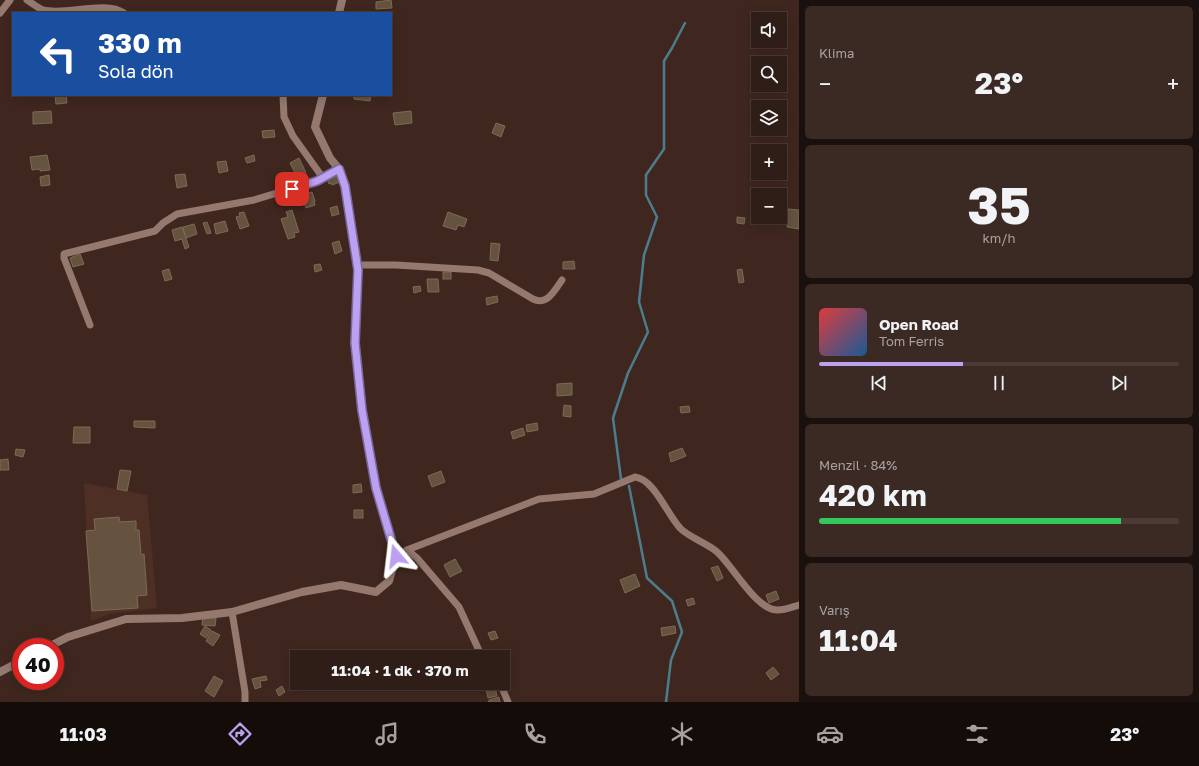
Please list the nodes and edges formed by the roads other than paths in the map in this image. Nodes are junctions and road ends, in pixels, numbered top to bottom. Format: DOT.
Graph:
graph roads {
  1 [pos="10,0"];
  2 [pos="27,0"];
  3 [pos="342,0"];
  4 [pos="123,12"];
  5 [pos="339,12"];
  6 [pos="0,13"];
  7 [pos="283,96"];
  8 [pos="323,96"];
  9 [pos="339,169"];
  10 [pos="324,178"];
  11 [pos="357,265"];
  12 [pos="562,280"];
  13 [pos="90,325"];
  14 [pos="407,550"];
  15 [pos="396,556"];
  16 [pos="799,606"];
  17 [pos="232,612"];
  18 [pos="64,639"];
  19 [pos="479,650"];
  20 [pos="12,666"];
  21 [pos="0,672"];
  22 [pos="503,690"];
  23 [pos="245,702"];
  24 [pos="508,702"];
  1 -- 6 [label="street"];
  2 -- 4 [label="street"];
  3 -- 5 [label="street"];
  7 -- 10 [label="street"];
  8 -- 9 [label="street"];
  9 -- 10 [label="street"];
  9 -- 11 [label="street"];
  10 -- 13 [label="street"];
  11 -- 12 [label="street"];
  11 -- 15 [label="street"];
  14 -- 15 [label="street"];
  14 -- 16 [label="street"];
  14 -- 19 [label="street"];
  15 -- 17 [label="street"];
  17 -- 18 [label="street"];
  17 -- 23 [label="street"];
  20 -- 21 [label="street"];
  22 -- 24 [label="street"];
}
